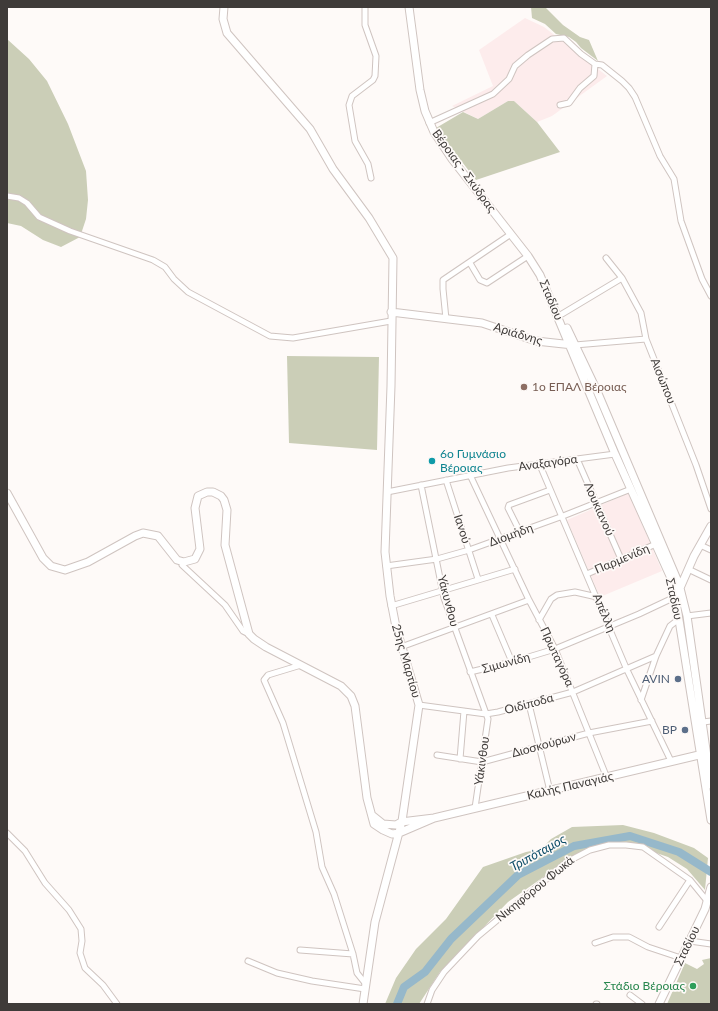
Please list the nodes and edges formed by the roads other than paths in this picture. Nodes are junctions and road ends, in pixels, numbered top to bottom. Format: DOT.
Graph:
graph roads {
  1 [pos="224,7"];
  2 [pos="365,7"];
  3 [pos="409,7"];
  4 [pos="595,64"];
  5 [pos="560,105"];
  6 [pos="429,123"];
  7 [pos="371,178"];
  8 [pos="7,196"];
  9 [pos="511,234"];
  10 [pos="528,256"];
  11 [pos="606,258"];
  12 [pos="470,263"];
  13 [pos="540,275"];
  14 [pos="622,278"];
  15 [pos="711,296"];
  16 [pos="391,312"];
  17 [pos="562,314"];
  18 [pos="446,318"];
  19 [pos="391,321"];
  20 [pos="646,339"];
  21 [pos="572,344"];
  22 [pos="615,454"];
  23 [pos="577,459"];
  24 [pos="539,464"];
  25 [pos="470,475"];
  26 [pos="446,480"];
  27 [pos="421,485"];
  28 [pos="631,489"];
  29 [pos="550,490"];
  30 [pos="387,492"];
  31 [pos="7,493"];
  32 [pos="596,502"];
  33 [pos="711,509"];
  34 [pos="563,516"];
  35 [pos="711,526"];
  36 [pos="520,532"];
  37 [pos="501,539"];
  38 [pos="656,544"];
  39 [pos="700,544"];
  40 [pos="469,550"];
  41 [pos="711,550"];
  42 [pos="437,559"];
  43 [pos="621,559"];
  44 [pos="184,562"];
  45 [pos="386,566"];
  46 [pos="515,569"];
  47 [pos="688,569"];
  48 [pos="587,574"];
  49 [pos="478,579"];
  50 [pos="711,580"];
  51 [pos="680,589"];
  52 [pos="443,590"];
  53 [pos="597,597"];
  54 [pos="675,597"];
  55 [pos="529,600"];
  56 [pos="392,606"];
  57 [pos="711,612"];
  58 [pos="492,615"];
  59 [pos="687,616"];
  60 [pos="679,619"];
  61 [pos="539,620"];
  62 [pos="609,626"];
  63 [pos="455,629"];
  64 [pos="249,634"];
  65 [pos="401,647"];
  66 [pos="555,649"];
  67 [pos="656,656"];
  68 [pos="512,662"];
  69 [pos="301,665"];
  70 [pos="627,670"];
  71 [pos="470,672"];
  72 [pos="573,692"];
  73 [pos="641,700"];
  74 [pos="529,704"];
  75 [pos="419,705"];
  76 [pos="464,711"];
  77 [pos="486,714"];
  78 [pos="652,721"];
  79 [pos="711,721"];
  80 [pos="703,722"];
  81 [pos="589,733"];
  82 [pos="539,746"];
  83 [pos="703,754"];
  84 [pos="437,755"];
  85 [pos="460,759"];
  86 [pos="671,761"];
  87 [pos="482,762"];
  88 [pos="607,778"];
  89 [pos="711,785"];
  90 [pos="550,790"];
  91 [pos="475,808"];
  92 [pos="370,810"];
  93 [pos="434,818"];
  94 [pos="711,820"];
  95 [pos="401,822"];
  96 [pos="7,833"];
  97 [pos="399,833"];
  98 [pos="690,880"];
  99 [pos="711,888"];
  100 [pos="710,901"];
  101 [pos="659,927"];
  102 [pos="690,941"];
  103 [pos="596,943"];
  104 [pos="711,944"];
  105 [pos="300,950"];
  106 [pos="353,954"];
  107 [pos="681,958"];
  108 [pos="248,961"];
  109 [pos="365,986"];
  110 [pos="630,995"];
  111 [pos="117,1004"];
  112 [pos="363,1004"];
  113 [pos="427,1004"];
  114 [pos="642,1004"];
  115 [pos="659,1004"];
  1 -- 16 [label="street, 25ης Μαρτίου"];
  2 -- 7 [label="street"];
  3 -- 6 [label="street, Βέροιας - Σκύδρας"];
  4 -- 5 [label="street"];
  4 -- 6 [label="street"];
  4 -- 15 [label="street"];
  6 -- 9 [label="street, Βέροιας - Σκύδρας"];
  8 -- 19 [label="street"];
  9 -- 10 [label="street, Βέροιας - Σκύδρας"];
  9 -- 12 [label="street"];
  10 -- 12 [label="street"];
  10 -- 13 [label="street, Βέροιας - Σκύδρας"];
  11 -- 14 [label="street, Αισώπου"];
  12 -- 18 [label="street"];
  13 -- 17 [label="street, Σταδίου"];
  13 -- 21 [label="street, Σταδίου"];
  14 -- 17 [label="street"];
  14 -- 20 [label="street, Αισώπου"];
  16 -- 18 [label="street, Αριάδνης"];
  16 -- 19 [label="street, 25ης Μαρτίου"];
  17 -- 21 [label="street, Σταδίου"];
  18 -- 21 [label="street, Αριάδνης"];
  19 -- 30 [label="street, 25ης Μαρτίου"];
  20 -- 21 [label="street, Αριάδνης"];
  20 -- 33 [label="street, Αισώπου"];
  21 -- 22 [label="street, Σταδίου"];
  21 -- 51 [label="street, Σταδίου"];
  22 -- 23 [label="street, Αναξαγόρα"];
  22 -- 28 [label="street, Σταδίου"];
  23 -- 24 [label="street, Αναξαγόρα"];
  23 -- 32 [label="street, Λουκιανού"];
  24 -- 25 [label="street, Αναξαγόρα"];
  24 -- 29 [label="street, Απέλλη"];
  25 -- 26 [label="street, Αναξαγόρα"];
  25 -- 37 [label="street, Πρωταγόρα"];
  26 -- 27 [label="street, Αναξαγόρα"];
  26 -- 40 [label="street, Ιανού"];
  27 -- 30 [label="street, Αναξαγόρα"];
  27 -- 42 [label="street, Υάκυνθου"];
  28 -- 32 [label="street, Διομήδη"];
  28 -- 38 [label="street, Σταδίου"];
  29 -- 34 [label="street, Απέλλη"];
  29 -- 36 [label="street"];
  30 -- 45 [label="street, 25ης Μαρτίου"];
  31 -- 44 [label="street"];
  32 -- 34 [label="street, Διομήδη"];
  32 -- 43 [label="street, Λουκιανού"];
  34 -- 36 [label="street, Διομήδη"];
  34 -- 48 [label="street, Απέλλη"];
  35 -- 39 [label="street"];
  36 -- 37 [label="street, Διομήδη"];
  37 -- 40 [label="street, Διομήδη"];
  37 -- 46 [label="street, Πρωταγόρα"];
  38 -- 43 [label="street, Παρμενίδη"];
  38 -- 54 [label="street, Σταδίου"];
  39 -- 41 [label="street"];
  39 -- 47 [label="street"];
  40 -- 42 [label="street, Διομήδη"];
  40 -- 49 [label="street, Ιανού"];
  42 -- 45 [label="street, Διομήδη"];
  42 -- 52 [label="street, Υάκυνθου"];
  43 -- 48 [label="street, Παρμενίδη"];
  44 -- 64 [label="street"];
  44 -- 64 [label="street"];
  45 -- 56 [label="street, 25ης Μαρτίου"];
  46 -- 49 [label="street"];
  46 -- 55 [label="street, Πρωταγόρα"];
  47 -- 50 [label="street"];
  47 -- 51 [label="street"];
  48 -- 53 [label="street, Απέλλη"];
  49 -- 52 [label="street"];
  51 -- 54 [label="street"];
  51 -- 59 [label="street, Σταδίου"];
  52 -- 56 [label="street"];
  52 -- 63 [label="street, Υάκυνθου"];
  53 -- 61 [label="street"];
  53 -- 62 [label="street, Απέλλη"];
  54 -- 60 [label="street, Σταδίου"];
  54 -- 62 [label="street, Σιμωνίδη"];
  55 -- 58 [label="street"];
  55 -- 61 [label="street, Πρωταγόρα"];
  56 -- 65 [label="street, 25ης Μαρτίου"];
  57 -- 59 [label="street"];
  58 -- 63 [label="street"];
  58 -- 68 [label="street"];
  59 -- 80 [label="street, Σταδίου"];
  60 -- 67 [label="street"];
  60 -- 83 [label="street, Σταδίου"];
  61 -- 66 [label="street, Πρωταγόρα"];
  62 -- 66 [label="street, Σιμωνίδη"];
  62 -- 70 [label="street, Απέλλη"];
  63 -- 65 [label="street"];
  63 -- 71 [label="street, Υάκυνθου"];
  64 -- 69 [label="street"];
  65 -- 75 [label="street, 25ης Μαρτίου"];
  66 -- 68 [label="street, Σιμωνίδη"];
  66 -- 72 [label="street, Πρωταγόρα"];
  67 -- 70 [label="street, Οιδίποδα"];
  67 -- 73 [label="street"];
  68 -- 71 [label="street, Σιμωνίδη"];
  69 -- 92 [label="street"];
  69 -- 106 [label="street"];
  70 -- 72 [label="street, Οιδίποδα"];
  70 -- 73 [label="street, Απέλλη"];
  71 -- 77 [label="street, Υάκυνθου"];
  72 -- 74 [label="street, Οιδίποδα"];
  72 -- 81 [label="street, Πρωταγόρα"];
  73 -- 78 [label="street, Απέλλη"];
  74 -- 77 [label="street, Οιδίποδα"];
  74 -- 82 [label="street"];
  75 -- 76 [label="street, Οιδίποδα"];
  75 -- 95 [label="street, 25ης Μαρτίου"];
  76 -- 77 [label="street, Οιδίποδα"];
  76 -- 85 [label="street"];
  77 -- 87 [label="street, Υάκινθου"];
  78 -- 81 [label="street, Διοσκούρων"];
  78 -- 86 [label="street, Απέλλη"];
  79 -- 80 [label="street"];
  80 -- 83 [label="street, Σταδίου"];
  81 -- 82 [label="street, Διοσκούρων"];
  81 -- 88 [label="street, Πρωταγόρα"];
  82 -- 87 [label="street, Διοσκούρων"];
  82 -- 90 [label="street"];
  83 -- 86 [label="street, Καλής Παναγιάς"];
  83 -- 89 [label="street, Σταδίου"];
  83 -- 94 [label="street, Σταδίου"];
  84 -- 85 [label="street, Διοσκούρων"];
  85 -- 87 [label="street, Διοσκούρων"];
  86 -- 88 [label="street, Καλής Παναγιάς"];
  87 -- 91 [label="street, Υάκινθου"];
  88 -- 90 [label="street, Καλής Παναγιάς"];
  90 -- 91 [label="street, Καλής Παναγιάς"];
  91 -- 93 [label="street, Καλής Παναγιάς"];
  92 -- 95 [label="street, Καλής Παναγιάς"];
  92 -- 97 [label="street"];
  93 -- 95 [label="street, Καλής Παναγιάς"];
  93 -- 97 [label="street, Καλής Παναγιάς"];
  95 -- 97 [label="street, 25ης Μαρτίου"];
  96 -- 111 [label="street"];
  97 -- 109 [label="street, 25ης Μαρτίου"];
  98 -- 100 [label="street, Νικηφόρου Φωκά"];
  98 -- 101 [label="street"];
  98 -- 113 [label="street, Νικηφόρου Φωκά"];
  99 -- 100 [label="street, Σταδίου"];
  100 -- 102 [label="street, Σταδίου"];
  102 -- 104 [label="street"];
  102 -- 107 [label="street, Σταδίου"];
  103 -- 107 [label="street"];
  105 -- 106 [label="street"];
  106 -- 109 [label="street"];
  107 -- 115 [label="street, Σταδίου"];
  108 -- 109 [label="street"];
  109 -- 112 [label="street, 25ης Μαρτίου"];
  110 -- 114 [label="street"];
}
